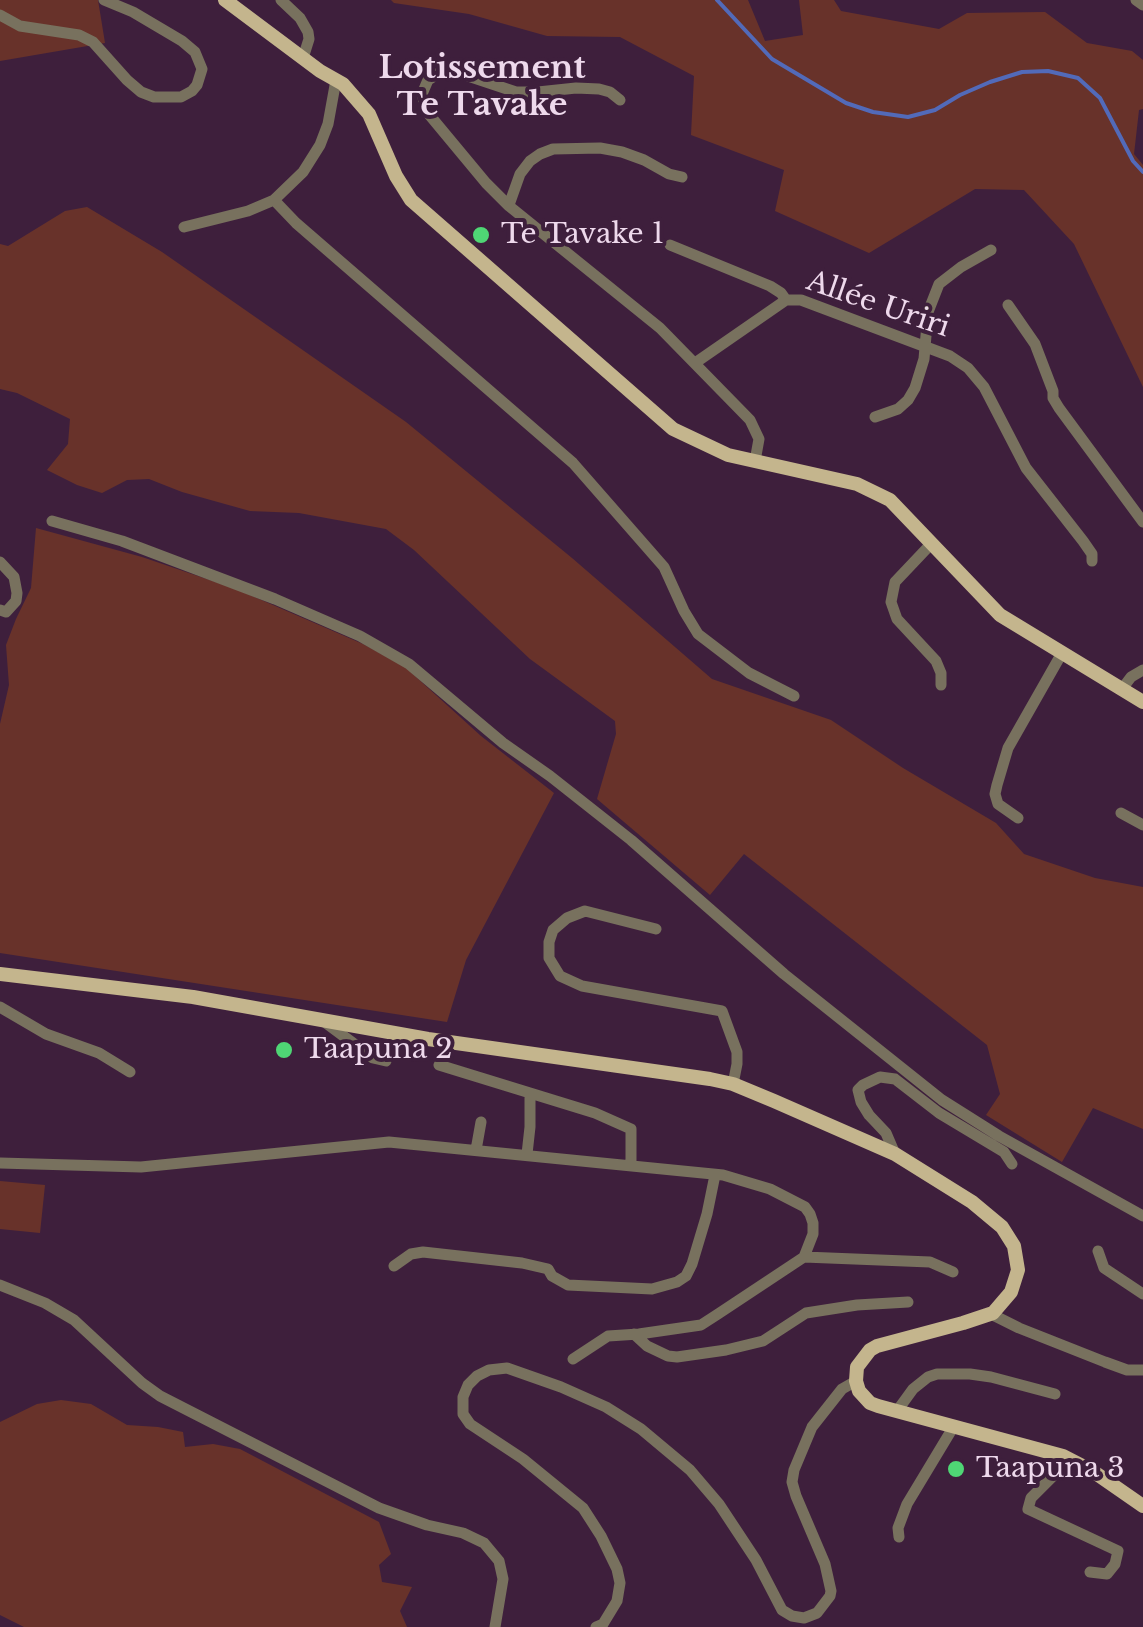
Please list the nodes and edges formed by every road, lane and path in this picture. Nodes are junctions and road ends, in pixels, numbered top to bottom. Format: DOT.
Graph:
graph roads {
  1 [pos="104,0"];
  2 [pos="225,0"];
  3 [pos="282,0"];
  4 [pos="1136,0"];
  5 [pos="1143,5"];
  6 [pos="0,14"];
  7 [pos="303,58"];
  8 [pos="336,80"];
  9 [pos="620,100"];
  10 [pos="682,177"];
  11 [pos="274,200"];
  12 [pos="508,205"];
  13 [pos="184,227"];
  14 [pos="670,245"];
  15 [pos="990,250"];
  16 [pos="786,300"];
  17 [pos="1008,305"];
  18 [pos="923,346"];
  19 [pos="695,363"];
  20 [pos="876,417"];
  21 [pos="756,461"];
  22 [pos="52,521"];
  23 [pos="1143,522"];
  24 [pos="931,544"];
  25 [pos="1092,561"];
  26 [pos="0,562"];
  27 [pos="0,610"];
  28 [pos="1062,653"];
  29 [pos="1143,670"];
  30 [pos="941,684"];
  31 [pos="1122,689"];
  32 [pos="794,696"];
  33 [pos="1143,702"];
  34 [pos="1121,813"];
  35 [pos="1018,818"];
  36 [pos="1143,825"];
  37 [pos="656,929"];
  38 [pos="0,974"];
  39 [pos="0,1007"];
  40 [pos="322,1020"];
  41 [pos="386,1062"];
  42 [pos="438,1065"];
  43 [pos="130,1072"];
  44 [pos="733,1084"];
  45 [pos="530,1093"];
  46 [pos="481,1122"];
  47 [pos="1018,1146"];
  48 [pos="476,1150"];
  49 [pos="526,1154"];
  50 [pos="895,1154"];
  51 [pos="0,1163"];
  52 [pos="631,1166"];
  53 [pos="715,1174"];
  54 [pos="1143,1216"];
  55 [pos="1098,1252"];
  56 [pos="804,1257"];
  57 [pos="394,1266"];
  58 [pos="953,1272"];
  59 [pos="0,1284"];
  60 [pos="1143,1294"];
  61 [pos="908,1302"];
  62 [pos="993,1313"];
  63 [pos="634,1334"];
  64 [pos="573,1359"];
  65 [pos="1143,1370"];
  66 [pos="856,1381"];
  67 [pos="1055,1394"];
  68 [pos="897,1412"];
  69 [pos="954,1426"];
  70 [pos="1068,1458"];
  71 [pos="1143,1506"];
  72 [pos="899,1538"];
  73 [pos="1090,1572"];
  74 [pos="495,1627"];
  75 [pos="596,1627"];
  1 -- 6 [label="street"];
  2 -- 7 [label="main road"];
  3 -- 7 [label="street"];
  4 -- 5 [label="street"];
  7 -- 8 [label="main road"];
  8 -- 11 [label="street"];
  8 -- 21 [label="main road"];
  9 -- 12 [label="street"];
  10 -- 12 [label="street"];
  11 -- 13 [label="street"];
  11 -- 32 [label="street"];
  12 -- 19 [label="street"];
  14 -- 16 [label="street, Allée Uriri"];
  15 -- 18 [label="street"];
  16 -- 18 [label="street, Allée Uriri"];
  16 -- 19 [label="street"];
  17 -- 23 [label="street"];
  18 -- 20 [label="street"];
  18 -- 25 [label="street, Allée Uriri"];
  19 -- 21 [label="street"];
  21 -- 24 [label="main road"];
  22 -- 47 [label="street"];
  24 -- 28 [label="main road"];
  24 -- 30 [label="street"];
  26 -- 27 [label="street"];
  28 -- 31 [label="main road"];
  28 -- 35 [label="street"];
  29 -- 31 [label="street"];
  31 -- 33 [label="main road"];
  34 -- 36 [label="street"];
  37 -- 44 [label="street"];
  38 -- 40 [label="main road"];
  39 -- 43 [label="street"];
  40 -- 41 [label="street"];
  40 -- 44 [label="main road"];
  42 -- 45 [label="street"];
  44 -- 50 [label="main road"];
  45 -- 49 [label="street"];
  45 -- 52 [label="street"];
  46 -- 48 [label="street"];
  47 -- 50 [label="street"];
  47 -- 54 [label="street"];
  48 -- 49 [label="street"];
  48 -- 51 [label="street"];
  49 -- 52 [label="street"];
  50 -- 62 [label="main road"];
  52 -- 53 [label="street"];
  53 -- 56 [label="street"];
  53 -- 57 [label="street"];
  55 -- 60 [label="street"];
  56 -- 58 [label="street"];
  56 -- 63 [label="street"];
  59 -- 74 [label="street"];
  61 -- 63 [label="street"];
  62 -- 65 [label="street"];
  62 -- 66 [label="main road"];
  63 -- 64 [label="street"];
  66 -- 68 [label="main road"];
  66 -- 75 [label="street"];
  67 -- 68 [label="street"];
  68 -- 69 [label="main road"];
  69 -- 70 [label="main road"];
  69 -- 72 [label="street"];
  70 -- 71 [label="main road"];
  70 -- 73 [label="street"];
}
